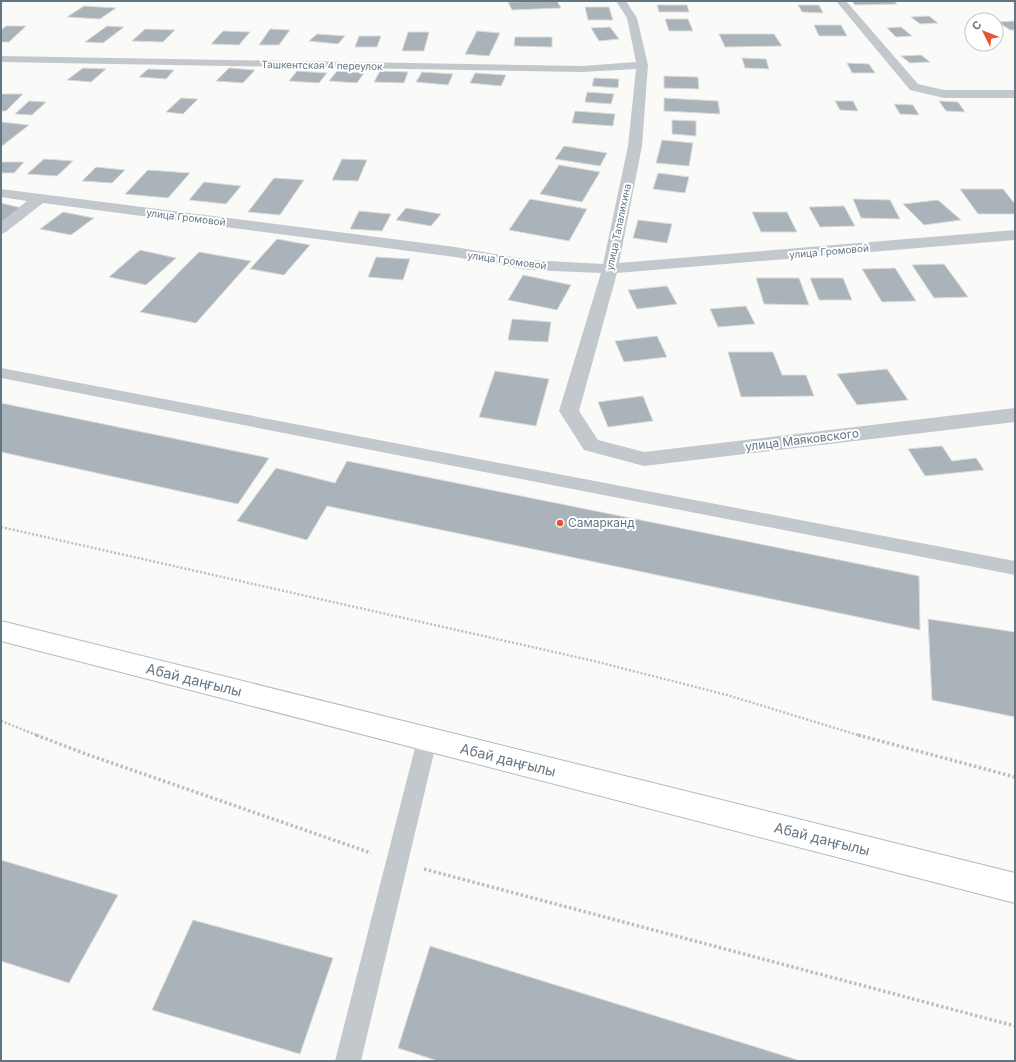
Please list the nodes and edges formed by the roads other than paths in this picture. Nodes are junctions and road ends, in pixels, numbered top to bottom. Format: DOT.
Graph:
graph roads {
  1 [pos="621,1"];
  2 [pos="841,1"];
  3 [pos="1,59"];
  4 [pos="642,65"];
  5 [pos="1015,94"];
  6 [pos="1,192"];
  7 [pos="40,198"];
  8 [pos="1,229"];
  9 [pos="1015,235"];
  10 [pos="610,269"];
  11 [pos="1,373"];
  12 [pos="1015,415"];
  13 [pos="591,445"];
  14 [pos="1015,568"];
  15 [pos="1,631"];
  16 [pos="427,740"];
  17 [pos="1015,888"];
  18 [pos="348,1061"];
  1 -- 4 [label="street, улица Талалихина"];
  2 -- 5 [label="street"];
  3 -- 4 [label="street, Ташкентская 4 переулок"];
  4 -- 10 [label="street, улица Талалихина"];
  6 -- 7 [label="street, улица Громовой"];
  7 -- 8 [label="street"];
  7 -- 10 [label="street, улица Громовой"];
  9 -- 10 [label="street, улица Громовой"];
  10 -- 13 [label="street, улица Талалихина"];
  11 -- 14 [label="lane"];
  12 -- 13 [label="street, улица Маяковского"];
  15 -- 16 [label="main road, Абай даңғылы"];
  16 -- 17 [label="main road, Абай даңғылы"];
  16 -- 18 [label="lane"];
}
